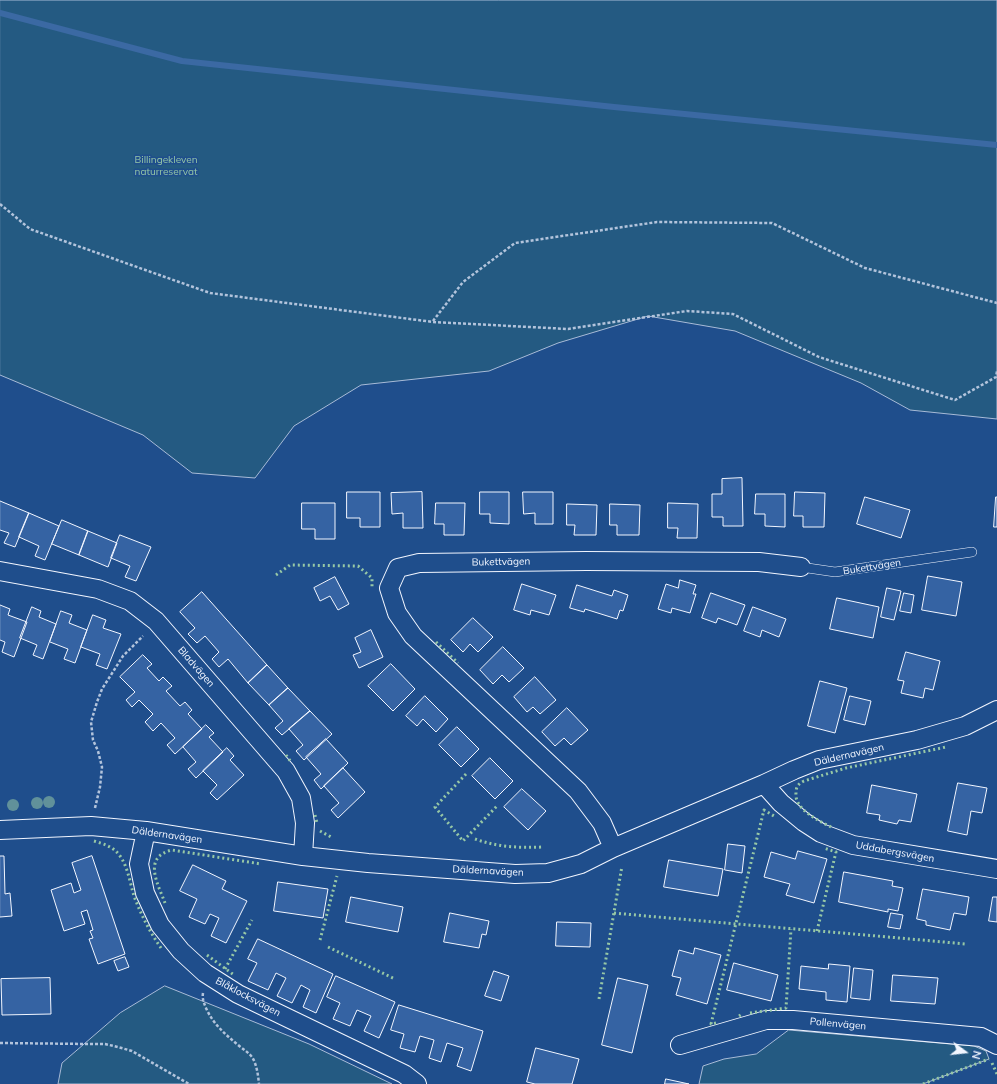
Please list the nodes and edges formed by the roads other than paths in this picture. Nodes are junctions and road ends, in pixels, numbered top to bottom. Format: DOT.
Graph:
graph roads {
  1 [pos="972,552"];
  2 [pos="801,567"];
  3 [pos="0,571"];
  4 [pos="997,710"];
  5 [pos="764,784"];
  6 [pos="0,830"];
  7 [pos="146,831"];
  8 [pos="613,848"];
  9 [pos="303,856"];
  10 [pos="997,869"];
  11 [pos="680,1045"];
  12 [pos="997,1046"];
  13 [pos="417,1084"];
  1 -- 2 [label="lane, Bukettvägen"];
  2 -- 8 [label="street, Bukettvägen"];
  3 -- 9 [label="street, Bladvägen"];
  4 -- 5 [label="street, Däldernavägen"];
  5 -- 8 [label="street, Däldernavägen"];
  5 -- 10 [label="street, Uddabergsvägen"];
  6 -- 7 [label="street, Däldernavägen"];
  7 -- 9 [label="street, Däldernavägen"];
  7 -- 13 [label="street, Blåklocksvägen"];
  8 -- 9 [label="street, Däldernavägen"];
  11 -- 12 [label="street, Pollenvägen"];
}
